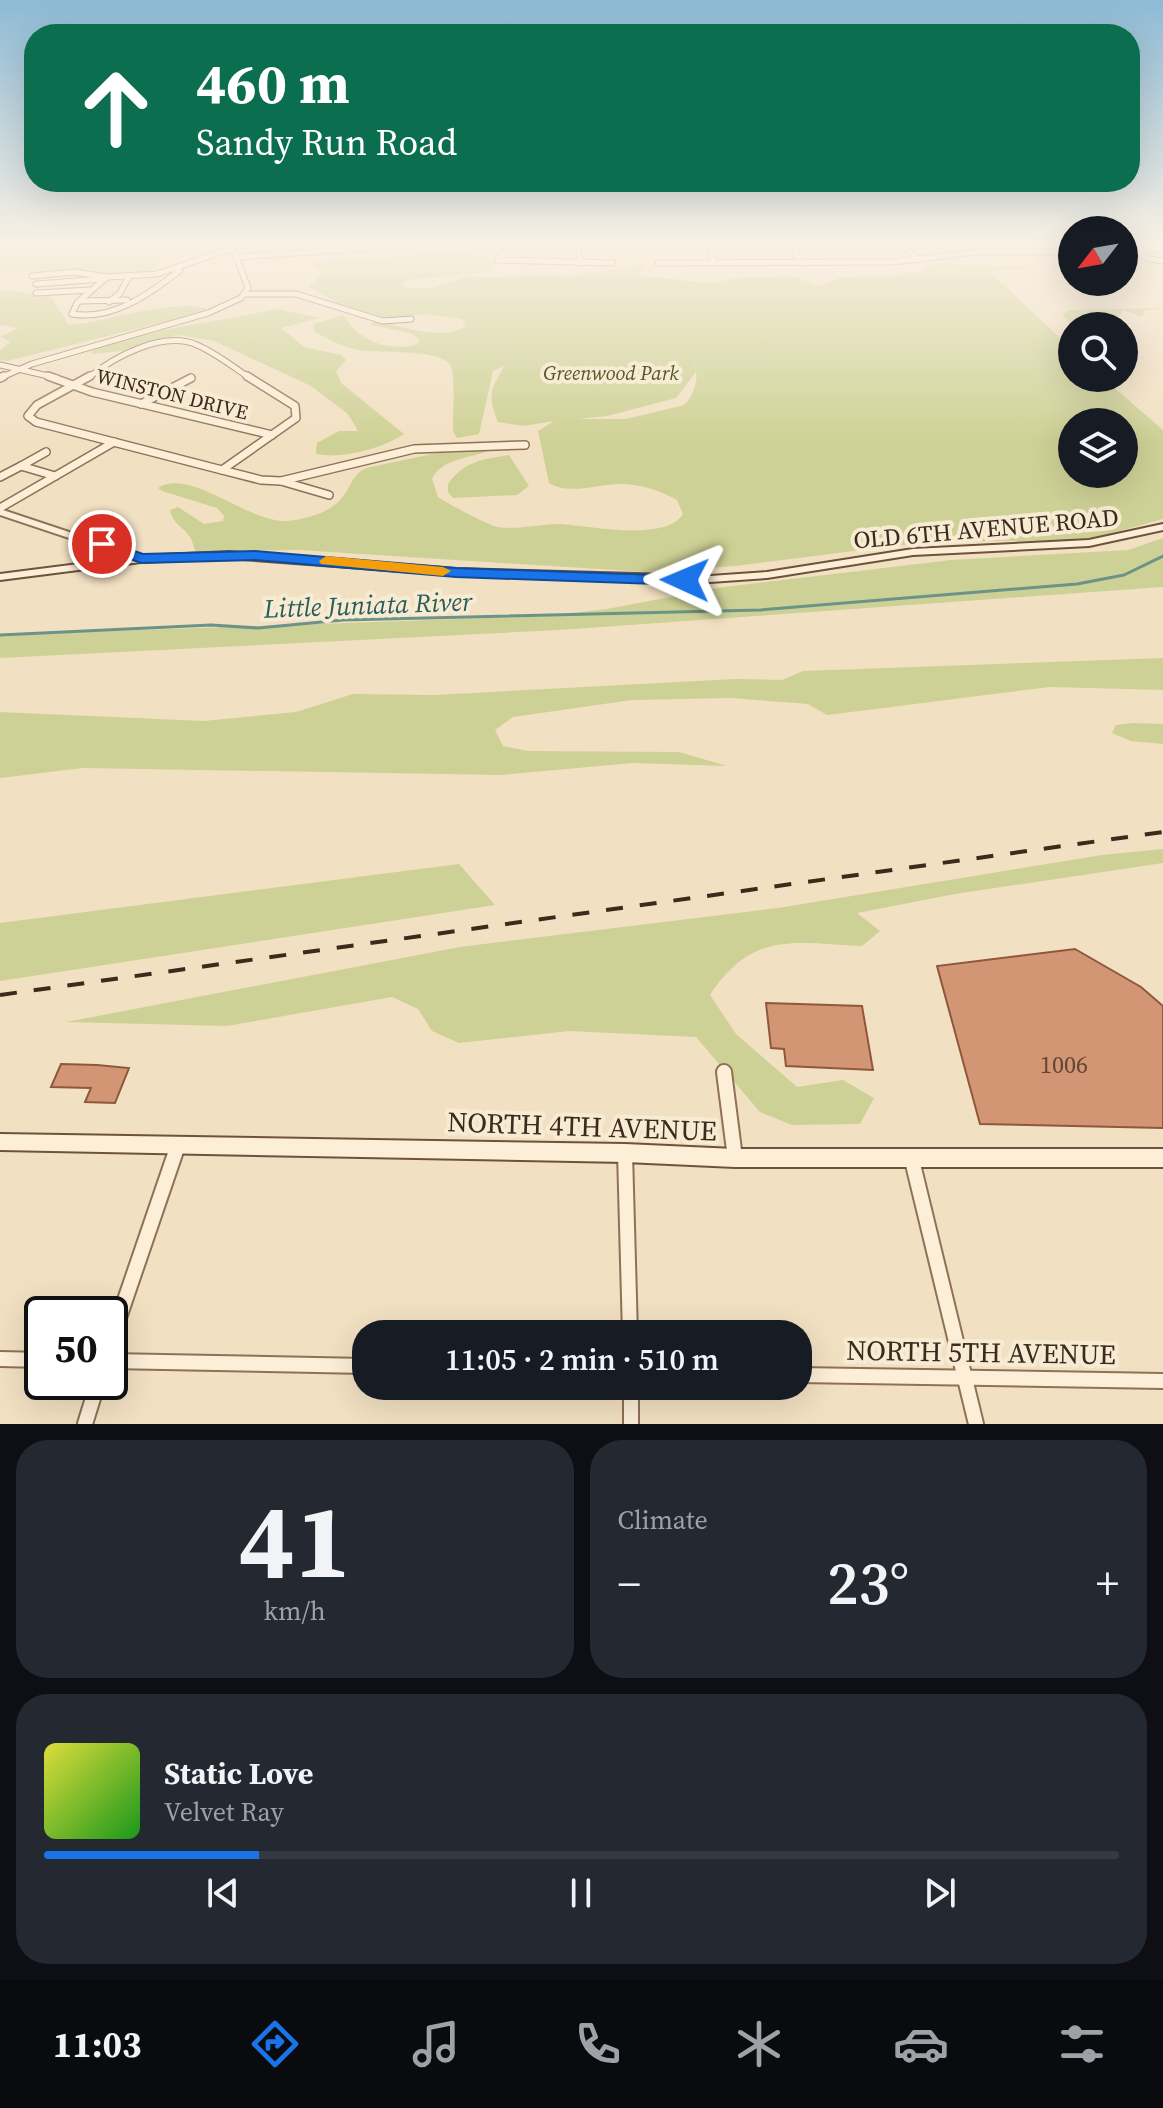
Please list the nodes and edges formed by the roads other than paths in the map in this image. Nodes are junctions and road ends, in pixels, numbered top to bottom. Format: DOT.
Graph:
graph roads {
  1 [pos="74,311"];
  2 [pos="108,311"];
  3 [pos="211,311"];
  4 [pos="352,311"];
  5 [pos="411,319"];
  6 [pos="0,365"];
  7 [pos="20,369"];
  8 [pos="0,378"];
  9 [pos="191,378"];
  10 [pos="76,385"];
  11 [pos="141,404"];
  12 [pos="272,435"];
  13 [pos="114,442"];
  14 [pos="525,445"];
  15 [pos="46,452"];
  16 [pos="21,466"];
  17 [pos="222,470"];
  18 [pos="55,476"];
  19 [pos="0,477"];
  20 [pos="281,481"];
  21 [pos="329,495"];
  22 [pos="0,510"];
  23 [pos="1163,527"];
  24 [pos="141,559"];
  25 [pos="0,577"];
  26 [pos="724,1072"];
  27 [pos="0,1142"];
  28 [pos="178,1145"];
  29 [pos="625,1153"];
  30 [pos="911,1156"];
  31 [pos="735,1158"];
  32 [pos="1163,1158"];
  33 [pos="126,1296"];
  34 [pos="630,1320"];
  35 [pos="0,1359"];
  36 [pos="24,1360"];
  37 [pos="128,1361"];
  38 [pos="352,1366"];
  39 [pos="812,1375"];
  40 [pos="965,1380"];
  41 [pos="1163,1381"];
  42 [pos="92,1400"];
  43 [pos="631,1400"];
  44 [pos="85,1424"];
  45 [pos="631,1424"];
  46 [pos="976,1424"];
  1 -- 2 [label="street"];
  3 -- 7 [label="street"];
  4 -- 5 [label="street"];
  6 -- 7 [label="street, WINSTON DRIVE"];
  7 -- 8 [label="street"];
  7 -- 10 [label="street, WINSTON DRIVE"];
  9 -- 11 [label="street"];
  10 -- 11 [label="street, WINSTON DRIVE"];
  10 -- 12 [label="street"];
  10 -- 13 [label="street"];
  11 -- 12 [label="street, WINSTON DRIVE"];
  12 -- 17 [label="street"];
  13 -- 17 [label="street"];
  13 -- 18 [label="street"];
  14 -- 20 [label="street"];
  15 -- 16 [label="street"];
  16 -- 18 [label="street"];
  16 -- 19 [label="street"];
  17 -- 20 [label="street"];
  18 -- 22 [label="street"];
  20 -- 21 [label="street"];
  22 -- 24 [label="street"];
  23 -- 24 [label="main road, OLD 6TH AVENUE ROAD"];
  24 -- 25 [label="main road, OLD 6TH AVENUE ROAD"];
  26 -- 31 [label="street"];
  27 -- 28 [label="main road, NORTH 4TH AVENUE"];
  28 -- 29 [label="main road, NORTH 4TH AVENUE"];
  28 -- 33 [label="street"];
  29 -- 31 [label="main road, NORTH 4TH AVENUE"];
  29 -- 34 [label="street"];
  30 -- 31 [label="main road, NORTH 4TH AVENUE"];
  30 -- 32 [label="main road, NORTH 4TH AVENUE"];
  30 -- 40 [label="street"];
  35 -- 36 [label="street"];
  37 -- 38 [label="street"];
  39 -- 40 [label="street, NORTH 5TH AVENUE"];
  40 -- 41 [label="street, NORTH 5TH AVENUE"];
  40 -- 46 [label="street"];
  42 -- 44 [label="street"];
  43 -- 45 [label="street"];
}
